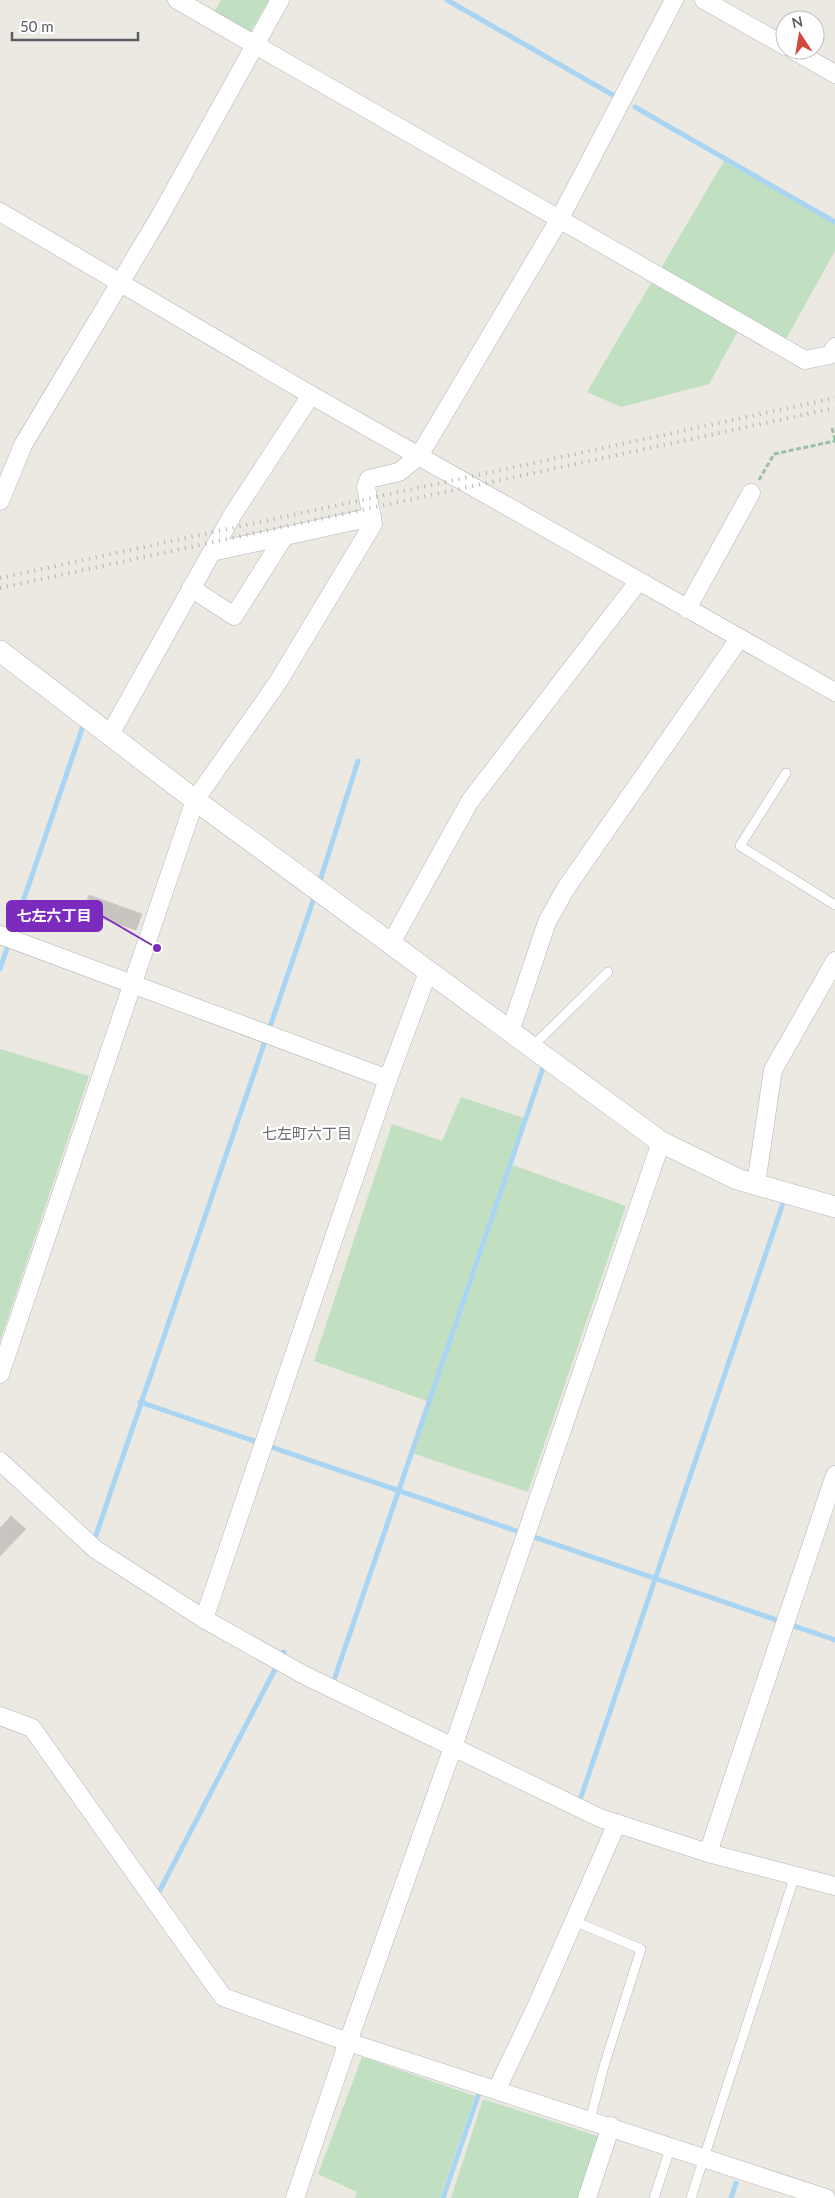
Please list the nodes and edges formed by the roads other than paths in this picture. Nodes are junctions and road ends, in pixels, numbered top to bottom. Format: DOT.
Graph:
graph roads {
  1 [pos="177,0"];
  2 [pos="280,0"];
  3 [pos="674,0"];
  4 [pos="704,0"];
  5 [pos="775,40"];
  6 [pos="254,45"];
  7 [pos="810,60"];
  8 [pos="835,74"];
  9 [pos="0,212"];
  10 [pos="559,220"];
  11 [pos="121,282"];
  12 [pos="835,347"];
  13 [pos="311,394"];
  14 [pos="419,456"];
  15 [pos="751,493"];
  16 [pos="0,502"];
  17 [pos="372,518"];
  18 [pos="284,537"];
  19 [pos="212,552"];
  20 [pos="638,582"];
  21 [pos="192,588"];
  22 [pos="687,609"];
  23 [pos="739,639"];
  24 [pos="0,651"];
  25 [pos="835,692"];
  26 [pos="109,736"];
  27 [pos="786,773"];
  28 [pos="195,800"];
  29 [pos="835,905"];
  30 [pos="0,935"];
  31 [pos="390,945"];
  32 [pos="835,961"];
  33 [pos="428,972"];
  34 [pos="608,972"];
  35 [pos="134,983"];
  36 [pos="510,1032"];
  37 [pos="531,1048"];
  38 [pos="388,1079"];
  39 [pos="661,1142"];
  40 [pos="756,1184"];
  41 [pos="835,1207"];
  42 [pos="0,1374"];
  43 [pos="0,1461"];
  44 [pos="835,1475"];
  45 [pos="204,1619"];
  46 [pos="0,1716"];
  47 [pos="453,1747"];
  48 [pos="617,1824"];
  49 [pos="708,1853"];
  50 [pos="795,1875"];
  51 [pos="835,1886"];
  52 [pos="574,1921"];
  53 [pos="348,2042"];
  54 [pos="497,2089"];
  55 [pos="590,2120"];
  56 [pos="611,2126"];
  57 [pos="671,2146"];
  58 [pos="705,2157"];
  59 [pos="295,2198"];
  60 [pos="587,2198"];
  61 [pos="654,2198"];
  62 [pos="691,2198"];
  63 [pos="826,2198"];
  1 -- 6 [label="street"];
  2 -- 6 [label="street"];
  3 -- 10 [label="street"];
  4 -- 5 [label="street"];
  6 -- 10 [label="street"];
  6 -- 11 [label="street"];
  7 -- 8 [label="street"];
  9 -- 11 [label="street"];
  10 -- 12 [label="street"];
  10 -- 14 [label="street"];
  11 -- 13 [label="street"];
  11 -- 16 [label="street"];
  13 -- 14 [label="street"];
  13 -- 19 [label="street"];
  14 -- 17 [label="street"];
  14 -- 20 [label="street"];
  15 -- 22 [label="street"];
  17 -- 18 [label="street"];
  17 -- 28 [label="street"];
  18 -- 19 [label="street"];
  18 -- 21 [label="street"];
  19 -- 21 [label="street"];
  20 -- 22 [label="street"];
  20 -- 31 [label="street"];
  21 -- 26 [label="street"];
  22 -- 23 [label="street"];
  23 -- 25 [label="street"];
  23 -- 36 [label="street"];
  24 -- 26 [label="street"];
  26 -- 28 [label="street"];
  27 -- 29 [label="lane"];
  28 -- 31 [label="street"];
  28 -- 35 [label="street"];
  30 -- 35 [label="street"];
  31 -- 33 [label="street"];
  32 -- 40 [label="street"];
  33 -- 36 [label="street"];
  33 -- 38 [label="street"];
  34 -- 37 [label="lane"];
  35 -- 38 [label="street"];
  35 -- 42 [label="street"];
  36 -- 37 [label="street"];
  37 -- 39 [label="street"];
  38 -- 45 [label="street"];
  39 -- 40 [label="street"];
  39 -- 47 [label="street"];
  40 -- 41 [label="street"];
  43 -- 45 [label="street"];
  44 -- 49 [label="street"];
  45 -- 47 [label="street"];
  46 -- 53 [label="street"];
  47 -- 48 [label="street"];
  47 -- 53 [label="street"];
  48 -- 49 [label="street"];
  48 -- 52 [label="street"];
  49 -- 50 [label="street"];
  50 -- 51 [label="street"];
  50 -- 58 [label="lane"];
  52 -- 54 [label="street"];
  52 -- 55 [label="lane"];
  53 -- 54 [label="street"];
  53 -- 59 [label="street"];
  54 -- 55 [label="street"];
  55 -- 56 [label="street"];
  56 -- 57 [label="street"];
  56 -- 60 [label="street"];
  57 -- 58 [label="street"];
  57 -- 61 [label="lane"];
  58 -- 62 [label="lane"];
  58 -- 63 [label="street"];
}
